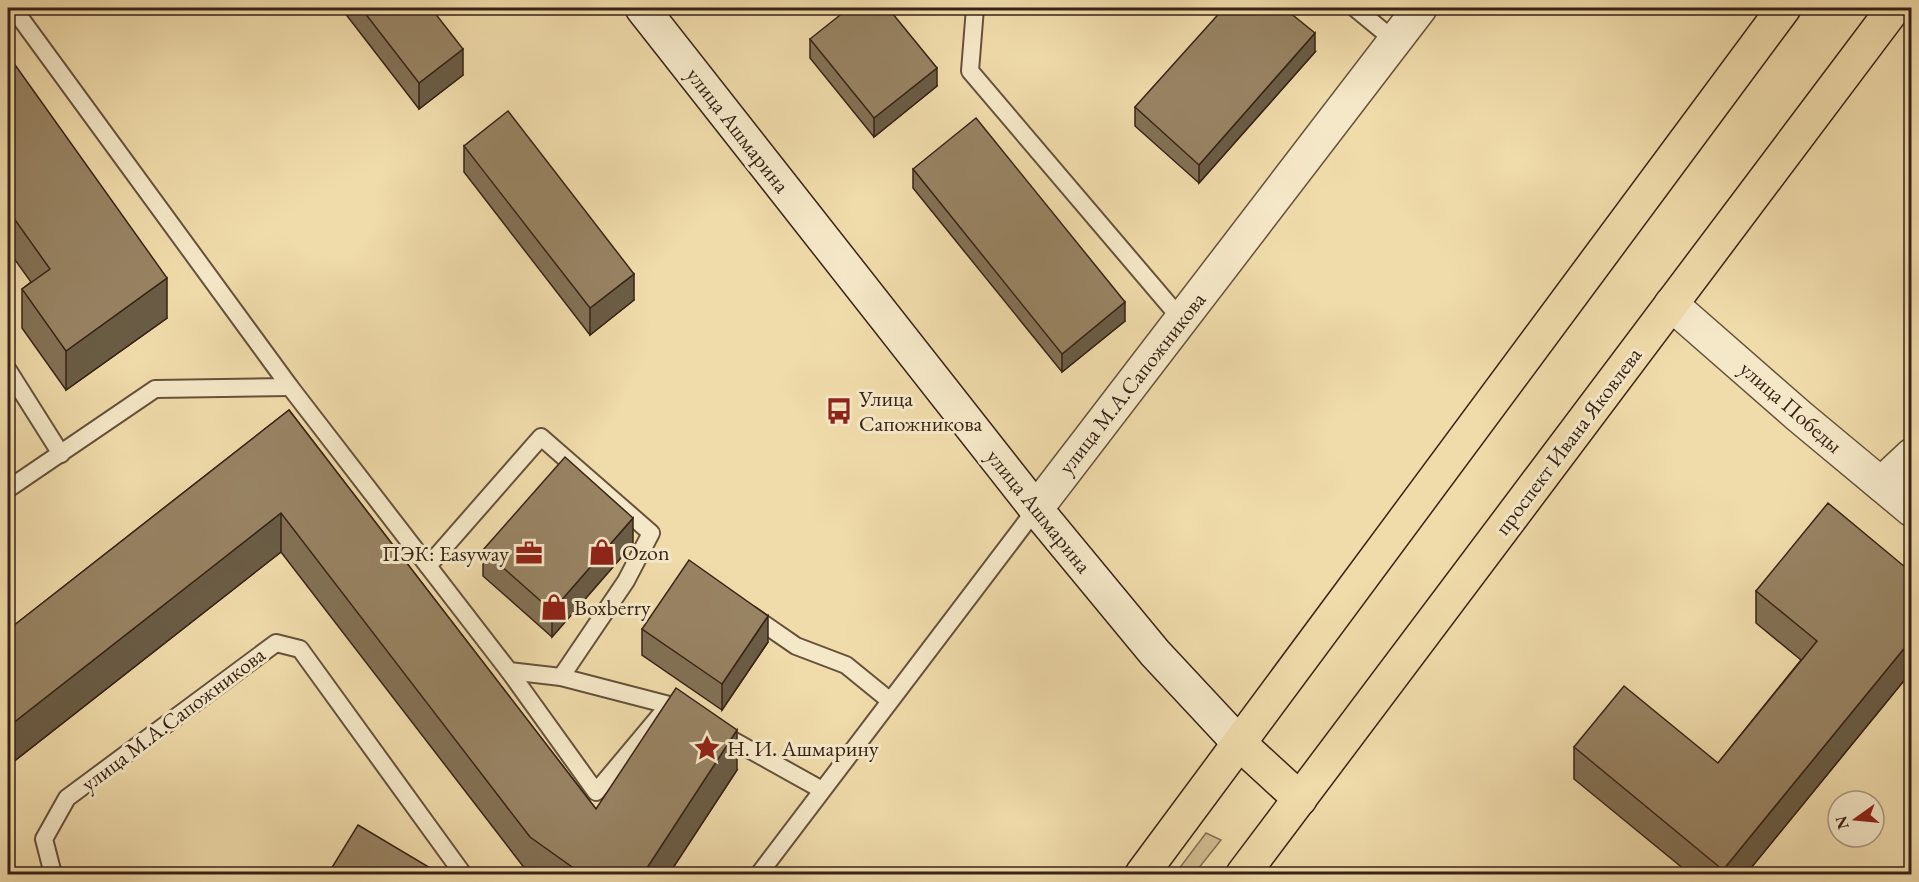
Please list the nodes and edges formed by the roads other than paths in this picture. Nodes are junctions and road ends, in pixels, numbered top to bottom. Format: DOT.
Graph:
graph roads {
  1 [pos="13,8"];
  2 [pos="642,8"];
  3 [pos="975,8"];
  4 [pos="1355,8"];
  5 [pos="1420,8"];
  6 [pos="1784,8"];
  7 [pos="1894,8"];
  8 [pos="1395,41"];
  9 [pos="1671,304"];
  10 [pos="1181,319"];
  11 [pos="8,370"];
  12 [pos="290,387"];
  13 [pos="61,454"];
  14 [pos="1911,455"];
  15 [pos="1881,484"];
  16 [pos="8,489"];
  17 [pos="1036,508"];
  18 [pos="1911,510"];
  19 [pos="428,566"];
  20 [pos="740,607"];
  21 [pos="509,671"];
  22 [pos="561,677"];
  23 [pos="889,700"];
  24 [pos="669,705"];
  25 [pos="1239,743"];
  26 [pos="822,790"];
  27 [pos="1300,799"];
  28 [pos="53,874"];
  29 [pos="463,874"];
  30 [pos="759,874"];
  31 [pos="1142,874"];
  32 [pos="1243,874"];
  1 -- 12 [label="lane"];
  2 -- 17 [label="street, улица Ашмарина"];
  3 -- 10 [label="lane"];
  4 -- 8 [label="lane"];
  5 -- 8 [label="street, улица М.А.Сапожникова"];
  6 -- 25 [label="main road"];
  7 -- 9 [label="main road, проспект Ивана Яковлева"];
  8 -- 10 [label="street, улица М.А.Сапожникова"];
  9 -- 15 [label="street, улица Победы"];
  9 -- 27 [label="main road, проспект Ивана Яковлева"];
  10 -- 17 [label="street, улица М.А.Сапожникова"];
  11 -- 13 [label="lane"];
  12 -- 13 [label="lane"];
  12 -- 19 [label="lane"];
  13 -- 16 [label="lane"];
  14 -- 15 [label="street"];
  15 -- 18 [label="street, улица Победы"];
  17 -- 23 [label="lane, улица М.А.Сапожникова"];
  17 -- 25 [label="street, улица Ашмарина"];
  19 -- 21 [label="lane"];
  19 -- 22 [label="lane"];
  20 -- 23 [label="lane"];
  21 -- 22 [label="lane"];
  21 -- 24 [label="lane"];
  22 -- 24 [label="lane"];
  23 -- 26 [label="lane, улица М.А.Сапожникова"];
  24 -- 26 [label="lane"];
  25 -- 27 [label="main road, улица Ашмарина"];
  25 -- 31 [label="main road"];
  26 -- 30 [label="lane, улица М.А.Сапожникова"];
  27 -- 32 [label="main road, проспект Ивана Яковлева"];
  28 -- 29 [label="lane, улица М.А.Сапожникова"];
}
